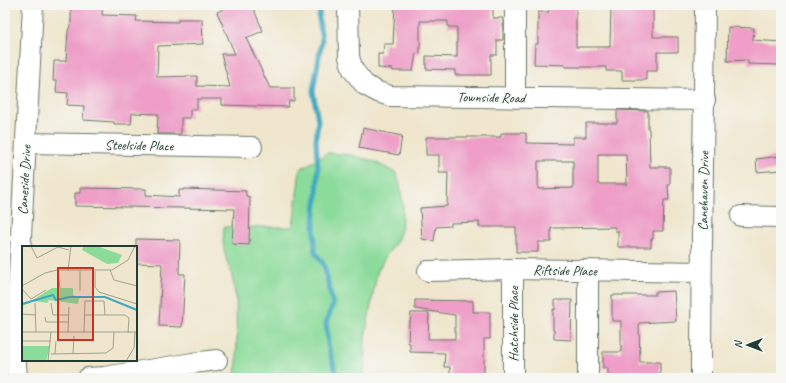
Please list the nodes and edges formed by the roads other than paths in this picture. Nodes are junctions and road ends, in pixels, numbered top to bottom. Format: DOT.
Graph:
graph roads {
  1 [pos="33,5"];
  2 [pos="348,5"];
  3 [pos="515,5"];
  4 [pos="705,5"];
  5 [pos="515,98"];
  6 [pos="705,100"];
  7 [pos="26,143"];
  8 [pos="252,147"];
  9 [pos="741,216"];
  10 [pos="781,217"];
  11 [pos="513,269"];
  12 [pos="588,270"];
  13 [pos="428,271"];
  14 [pos="701,272"];
  15 [pos="12,280"];
  16 [pos="217,360"];
  17 [pos="125,367"];
  18 [pos="193,370"];
  19 [pos="17,378"];
  20 [pos="88,378"];
  21 [pos="513,378"];
  22 [pos="588,378"];
  23 [pos="701,378"];
  1 -- 7 [label="street, Caneside Drive"];
  2 -- 5 [label="street, Townside Road"];
  3 -- 5 [label="street"];
  4 -- 6 [label="street, Canehaven Drive"];
  5 -- 6 [label="street, Townside Road"];
  6 -- 14 [label="street, Canehaven Drive"];
  7 -- 8 [label="street, Steelside Place"];
  7 -- 15 [label="street, Caneside Drive"];
  9 -- 10 [label="street"];
  11 -- 12 [label="street, Riftside Place"];
  11 -- 13 [label="street, Riftside Place"];
  11 -- 21 [label="street, Hatchside Place"];
  12 -- 14 [label="street, Riftside Place"];
  12 -- 22 [label="street"];
  14 -- 23 [label="street, Canehaven Drive"];
  15 -- 19 [label="street, Caneside Drive"];
  16 -- 18 [label="street"];
  17 -- 18 [label="street"];
  17 -- 20 [label="street"];
}
